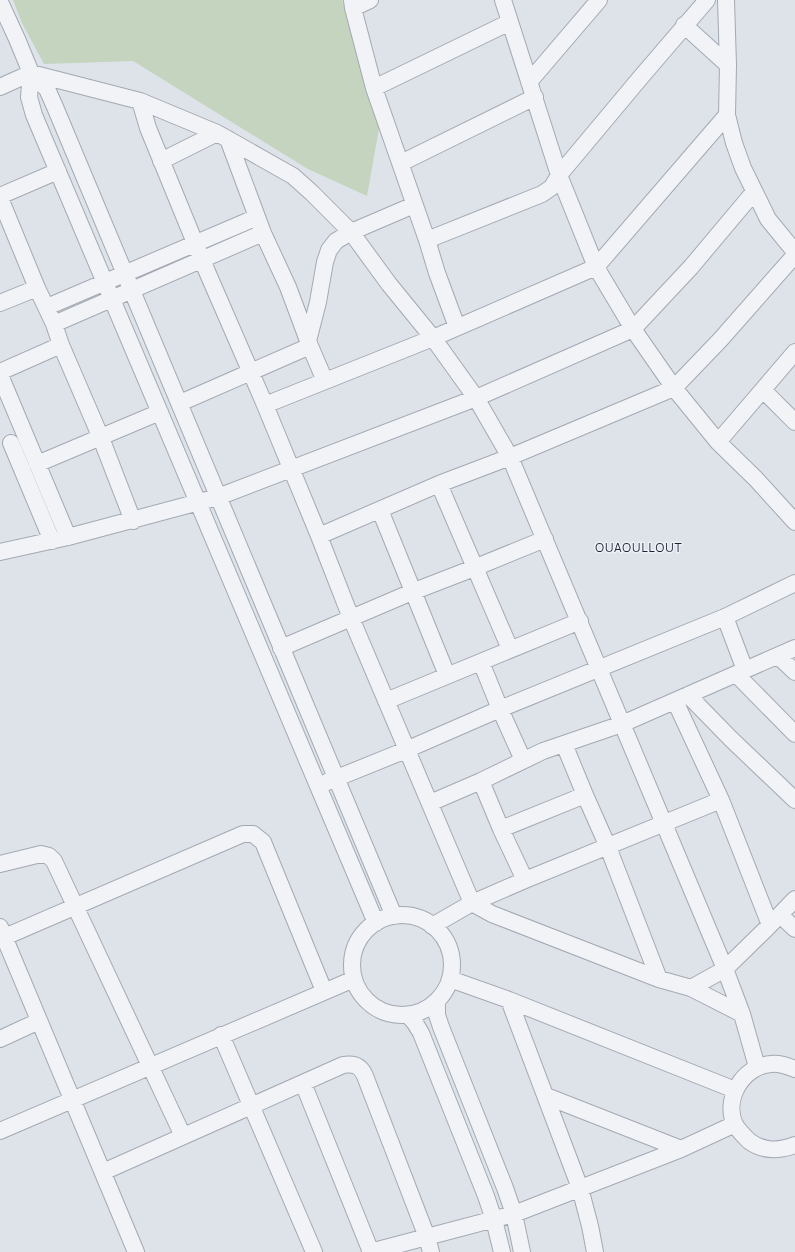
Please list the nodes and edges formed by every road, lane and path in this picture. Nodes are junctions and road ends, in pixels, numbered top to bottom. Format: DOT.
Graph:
graph roads {
  1 [pos="370,0"];
  2 [pos="503,0"];
  3 [pos="599,0"];
  4 [pos="707,0"];
  5 [pos="726,0"];
  6 [pos="0,2"];
  7 [pos="352,4"];
  8 [pos="510,22"];
  9 [pos="684,25"];
  10 [pos="728,65"];
  11 [pos="31,74"];
  12 [pos="0,87"];
  13 [pos="374,88"];
  14 [pos="532,89"];
  15 [pos="140,101"];
  16 [pos="727,115"];
  17 [pos="222,136"];
  18 [pos="161,161"];
  19 [pos="401,163"];
  20 [pos="58,171"];
  21 [pos="559,175"];
  22 [pos="754,192"];
  23 [pos="0,197"];
  24 [pos="414,205"];
  25 [pos="257,217"];
  26 [pos="351,232"];
  27 [pos="263,234"];
  28 [pos="427,240"];
  29 [pos="196,244"];
  30 [pos="795,253"];
  31 [pos="202,260"];
  32 [pos="596,267"];
  33 [pos="125,274"];
  34 [pos="105,282"];
  35 [pos="37,288"];
  36 [pos="131,290"];
  37 [pos="112,298"];
  38 [pos="0,303"];
  39 [pos="47,308"];
  40 [pos="54,324"];
  41 [pos="457,327"];
  42 [pos="632,330"];
  43 [pos="433,338"];
  44 [pos="309,344"];
  45 [pos="61,345"];
  46 [pos="795,352"];
  47 [pos="0,372"];
  48 [pos="251,372"];
  49 [pos="0,375"];
  50 [pos="325,381"];
  51 [pos="674,388"];
  52 [pos="763,390"];
  53 [pos="476,398"];
  54 [pos="180,403"];
  55 [pos="265,405"];
  56 [pos="160,412"];
  57 [pos="795,422"];
  58 [pos="101,438"];
  59 [pos="12,442"];
  60 [pos="718,442"];
  61 [pos="510,457"];
  62 [pos="37,464"];
  63 [pos="291,470"];
  64 [pos="439,484"];
  65 [pos="218,497"];
  66 [pos="199,502"];
  67 [pos="380,510"];
  68 [pos="133,521"];
  69 [pos="795,522"];
  70 [pos="319,536"];
  71 [pos="68,537"];
  72 [pos="545,539"];
  73 [pos="52,541"];
  74 [pos="0,552"];
  75 [pos="474,568"];
  76 [pos="795,583"];
  77 [pos="412,592"];
  78 [pos="725,617"];
  79 [pos="351,618"];
  80 [pos="580,621"];
  81 [pos="281,648"];
  82 [pos="795,648"];
  83 [pos="510,649"];
  84 [pos="778,656"];
  85 [pos="480,662"];
  86 [pos="599,668"];
  87 [pos="740,672"];
  88 [pos="795,672"];
  89 [pos="447,675"];
  90 [pos="681,698"];
  91 [pos="386,701"];
  92 [pos="500,709"];
  93 [pos="622,724"];
  94 [pos="795,734"];
  95 [pos="564,744"];
  96 [pos="406,750"];
  97 [pos="523,760"];
  98 [pos="336,779"];
  99 [pos="481,781"];
  100 [pos="318,786"];
  101 [pos="585,795"];
  102 [pos="721,800"];
  103 [pos="795,800"];
  104 [pos="430,803"];
  105 [pos="663,823"];
  106 [pos="501,829"];
  107 [pos="608,846"];
  108 [pos="0,864"];
  109 [pos="525,880"];
  110 [pos="795,900"];
  111 [pos="472,903"];
  112 [pos="75,906"];
  113 [pos="394,916"];
  114 [pos="775,920"];
  115 [pos="376,923"];
  116 [pos="432,926"];
  117 [pos="795,929"];
  118 [pos="1,935"];
  119 [pos="724,969"];
  120 [pos="354,979"];
  121 [pos="450,979"];
  122 [pos="659,979"];
  123 [pos="691,988"];
  124 [pos="324,991"];
  125 [pos="509,1000"];
  126 [pos="437,1001"];
  127 [pos="742,1014"];
  128 [pos="408,1015"];
  129 [pos="39,1021"];
  130 [pos="221,1036"];
  131 [pos="0,1039"];
  132 [pos="150,1066"];
  133 [pos="757,1067"];
  134 [pos="795,1069"];
  135 [pos="303,1083"];
  136 [pos="735,1090"];
  137 [pos="546,1096"];
  138 [pos="72,1100"];
  139 [pos="252,1106"];
  140 [pos="735,1124"];
  141 [pos="0,1131"];
  142 [pos="183,1136"];
  143 [pos="795,1145"];
  144 [pos="681,1149"];
  145 [pos="103,1172"];
  146 [pos="580,1188"];
  147 [pos="514,1214"];
  148 [pos="494,1220"];
  149 [pos="429,1244"];
  150 [pos="136,1252"];
  151 [pos="314,1252"];
  152 [pos="371,1252"];
  153 [pos="502,1252"];
  154 [pos="522,1252"];
  155 [pos="595,1252"];
  1 -- 7 [label="street"];
  2 -- 8 [label="street"];
  3 -- 14 [label="street"];
  4 -- 9 [label="street"];
  5 -- 10 [label="street"];
  6 -- 11 [label="street"];
  7 -- 13 [label="street"];
  8 -- 13 [label="street"];
  8 -- 14 [label="street"];
  9 -- 10 [label="street"];
  9 -- 21 [label="street"];
  10 -- 16 [label="street"];
  11 -- 12 [label="street"];
  11 -- 15 [label="street"];
  11 -- 20 [label="street"];
  11 -- 33 [label="street"];
  13 -- 19 [label="street"];
  14 -- 19 [label="street"];
  14 -- 21 [label="street"];
  15 -- 17 [label="street"];
  15 -- 18 [label="street"];
  16 -- 22 [label="street"];
  16 -- 32 [label="street"];
  17 -- 18 [label="street"];
  17 -- 25 [label="street"];
  17 -- 26 [label="street"];
  18 -- 29 [label="street"];
  19 -- 24 [label="street"];
  20 -- 23 [label="street"];
  20 -- 34 [label="street"];
  21 -- 28 [label="street"];
  21 -- 32 [label="street"];
  22 -- 30 [label="street"];
  22 -- 42 [label="street"];
  23 -- 35 [label="street"];
  24 -- 26 [label="street"];
  24 -- 28 [label="street"];
  25 -- 27 [label="street"];
  25 -- 29 [label="street"];
  26 -- 43 [label="street"];
  26 -- 44 [label="street"];
  27 -- 31 [label="street"];
  27 -- 44 [label="street"];
  28 -- 41 [label="street"];
  29 -- 31 [label="street"];
  29 -- 33 [label="street"];
  30 -- 51 [label="street"];
  31 -- 36 [label="street"];
  31 -- 48 [label="street"];
  32 -- 41 [label="street"];
  32 -- 42 [label="street"];
  33 -- 34 [label="street"];
  33 -- 36 [label="street"];
  34 -- 37 [label="street"];
  34 -- 39 [label="street"];
  35 -- 38 [label="street"];
  35 -- 39 [label="street"];
  36 -- 37 [label="street"];
  36 -- 54 [label="street"];
  37 -- 40 [label="street"];
  37 -- 56 [label="street"];
  39 -- 40 [label="street"];
  40 -- 45 [label="street"];
  41 -- 43 [label="street"];
  42 -- 51 [label="street"];
  42 -- 53 [label="street"];
  43 -- 50 [label="street"];
  43 -- 53 [label="street"];
  44 -- 48 [label="street"];
  44 -- 50 [label="street"];
  45 -- 47 [label="street"];
  45 -- 58 [label="street"];
  46 -- 52 [label="street"];
  48 -- 54 [label="street"];
  48 -- 55 [label="street"];
  49 -- 59 [label="street"];
  50 -- 55 [label="street"];
  51 -- 60 [label="street"];
  51 -- 61 [label="street"];
  52 -- 57 [label="street"];
  52 -- 60 [label="street"];
  53 -- 61 [label="street"];
  53 -- 63 [label="street"];
  54 -- 65 [label="street"];
  55 -- 63 [label="street"];
  56 -- 58 [label="street"];
  56 -- 66 [label="street"];
  58 -- 62 [label="street"];
  58 -- 68 [label="street"];
  59 -- 62 [label="street"];
  59 -- 73 [label="street"];
  60 -- 69 [label="street"];
  61 -- 64 [label="street"];
  61 -- 72 [label="street"];
  62 -- 71 [label="street"];
  63 -- 65 [label="street"];
  63 -- 70 [label="street"];
  64 -- 67 [label="street"];
  64 -- 75 [label="street"];
  65 -- 66 [label="street"];
  65 -- 81 [label="street"];
  66 -- 68 [label="street"];
  66 -- 100 [label="street"];
  67 -- 70 [label="street"];
  67 -- 77 [label="street"];
  68 -- 71 [label="street"];
  70 -- 79 [label="street"];
  71 -- 73 [label="street"];
  72 -- 75 [label="street"];
  72 -- 80 [label="street"];
  73 -- 74 [label="street"];
  75 -- 77 [label="street"];
  75 -- 83 [label="street"];
  76 -- 78 [label="street"];
  77 -- 79 [label="street"];
  77 -- 89 [label="street"];
  78 -- 86 [label="street"];
  78 -- 87 [label="street"];
  79 -- 81 [label="street"];
  79 -- 91 [label="street"];
  80 -- 83 [label="street"];
  80 -- 86 [label="street"];
  81 -- 98 [label="street"];
  82 -- 84 [label="street"];
  83 -- 85 [label="street"];
  84 -- 87 [label="street"];
  84 -- 88 [label="street"];
  85 -- 89 [label="street"];
  85 -- 92 [label="street"];
  86 -- 92 [label="street"];
  86 -- 93 [label="street"];
  87 -- 90 [label="street"];
  87 -- 94 [label="street"];
  89 -- 91 [label="street"];
  90 -- 93 [label="street"];
  90 -- 102 [label="street"];
  90 -- 103 [label="street"];
  91 -- 96 [label="street"];
  92 -- 96 [label="street"];
  92 -- 97 [label="street"];
  93 -- 95 [label="street"];
  93 -- 105 [label="street"];
  95 -- 97 [label="street"];
  95 -- 101 [label="street"];
  96 -- 98 [label="street"];
  96 -- 104 [label="street"];
  97 -- 99 [label="street"];
  98 -- 100 [label="street"];
  98 -- 113 [label="street"];
  99 -- 104 [label="street"];
  99 -- 106 [label="street"];
  100 -- 115 [label="street"];
  101 -- 106 [label="street"];
  101 -- 107 [label="street"];
  102 -- 105 [label="street"];
  102 -- 114 [label="street"];
  104 -- 111 [label="street"];
  105 -- 107 [label="street"];
  105 -- 119 [label="street"];
  106 -- 109 [label="street"];
  107 -- 109 [label="street"];
  107 -- 122 [label="street"];
  108 -- 112 [label="street"];
  109 -- 111 [label="street"];
  110 -- 114 [label="street"];
  111 -- 116 [label="street"];
  111 -- 122 [label="street"];
  112 -- 118 [label="street"];
  112 -- 124 [label="street"];
  112 -- 132 [label="street"];
  113 -- 115 [label="street"];
  113 -- 116 [label="street"];
  114 -- 117 [label="street"];
  114 -- 119 [label="street"];
  115 -- 120 [label="street"];
  116 -- 121 [label="street"];
  118 -- 129 [label="street"];
  119 -- 123 [label="street"];
  119 -- 127 [label="street"];
  120 -- 124 [label="street"];
  120 -- 128 [label="street"];
  121 -- 125 [label="street"];
  121 -- 126 [label="street"];
  122 -- 123 [label="street"];
  123 -- 127 [label="street"];
  124 -- 130 [label="street"];
  125 -- 136 [label="street"];
  125 -- 137 [label="street"];
  126 -- 128 [label="street"];
  126 -- 147 [label="street"];
  127 -- 133 [label="street"];
  128 -- 148 [label="street"];
  129 -- 131 [label="street"];
  129 -- 138 [label="street"];
  130 -- 132 [label="street"];
  130 -- 139 [label="street"];
  132 -- 138 [label="street"];
  132 -- 142 [label="street"];
  133 -- 134 [label="street"];
  133 -- 136 [label="street"];
  135 -- 139 [label="street"];
  135 -- 149 [label="street"];
  135 -- 152 [label="street"];
  136 -- 140 [label="street"];
  137 -- 144 [label="street"];
  137 -- 146 [label="street"];
  138 -- 141 [label="street"];
  138 -- 145 [label="street"];
  139 -- 142 [label="street"];
  139 -- 151 [label="street"];
  140 -- 143 [label="street"];
  140 -- 144 [label="street"];
  142 -- 145 [label="street"];
  144 -- 146 [label="street"];
  145 -- 150 [label="street"];
  146 -- 147 [label="street"];
  146 -- 155 [label="street"];
  147 -- 148 [label="street"];
  147 -- 154 [label="street"];
  148 -- 149 [label="street"];
  148 -- 153 [label="street"];
  149 -- 152 [label="street"];
}
